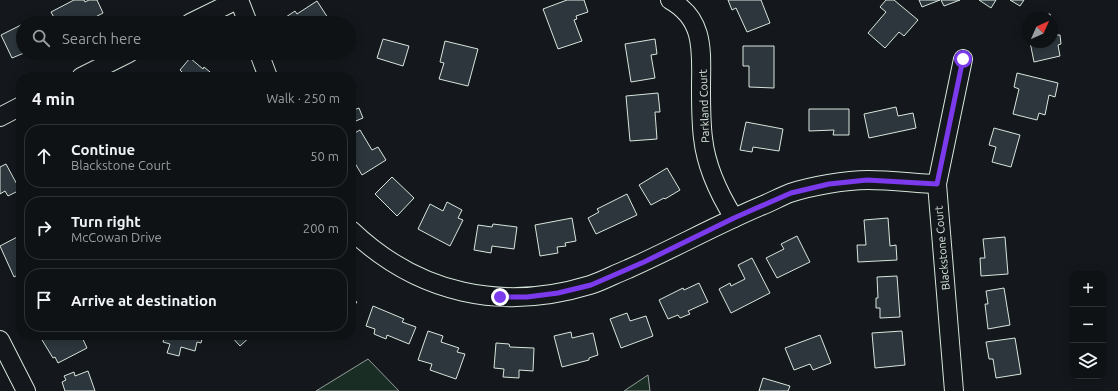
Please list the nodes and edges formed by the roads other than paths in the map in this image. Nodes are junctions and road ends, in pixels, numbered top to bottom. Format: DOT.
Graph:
graph roads {
  1 [pos="238,0"];
  2 [pos="670,0"];
  3 [pos="205,16"];
  4 [pos="245,16"];
  5 [pos="963,59"];
  6 [pos="115,60"];
  7 [pos="262,60"];
  8 [pos="90,72"];
  9 [pos="266,72"];
  10 [pos="16,109"];
  11 [pos="0,117"];
  12 [pos="937,184"];
  13 [pos="734,218"];
  14 [pos="356,235"];
  15 [pos="0,340"];
  16 [pos="26,391"];
  17 [pos="954,391"];
  1 -- 3 [label="street"];
  1 -- 4 [label="street"];
  2 -- 13 [label="street, Parkland Court"];
  5 -- 12 [label="street, Blackstone Court"];
  6 -- 8 [label="street"];
  7 -- 9 [label="street"];
  10 -- 11 [label="street"];
  12 -- 13 [label="street"];
  12 -- 17 [label="street, Blackstone Court"];
  13 -- 14 [label="street"];
  15 -- 16 [label="street"];
}
